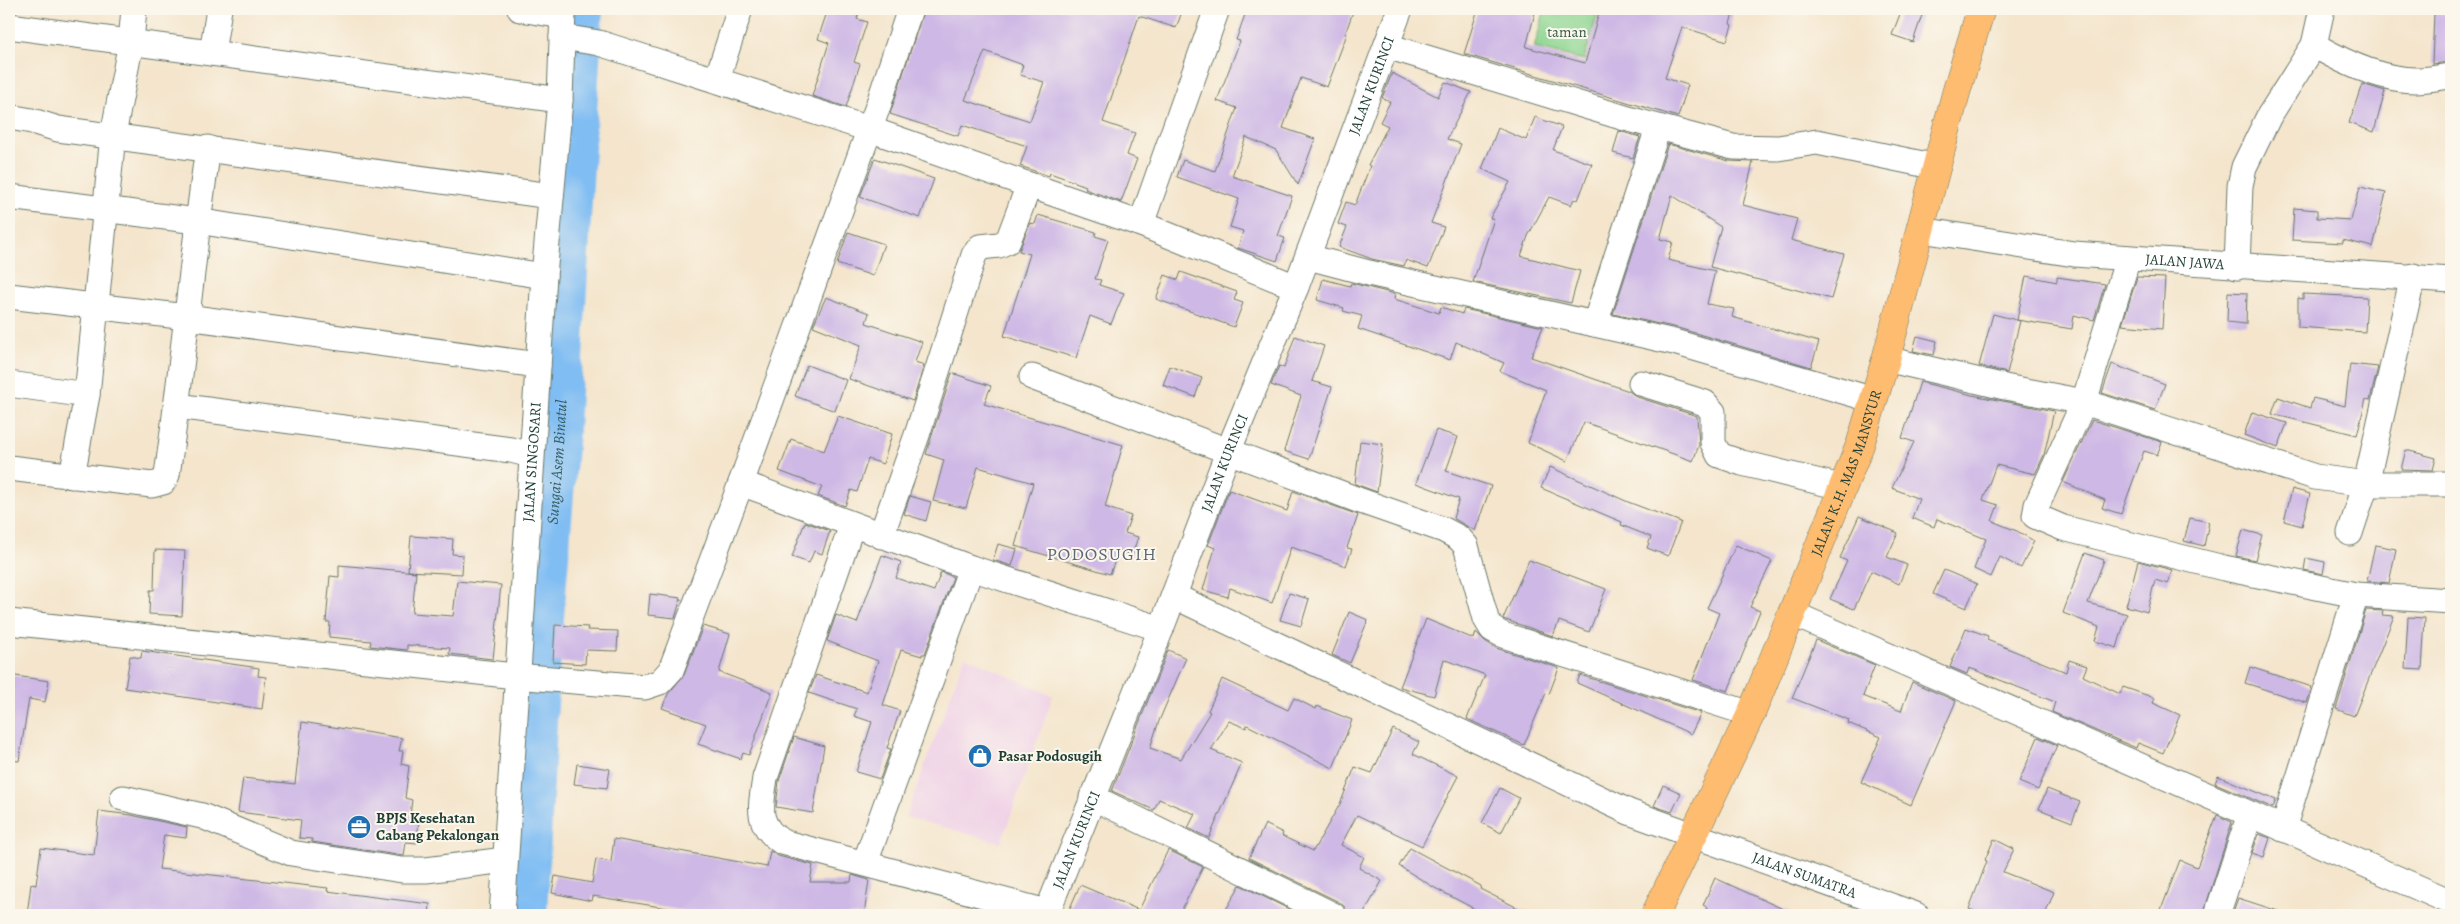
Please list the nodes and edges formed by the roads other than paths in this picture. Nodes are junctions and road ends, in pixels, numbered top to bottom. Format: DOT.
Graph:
graph roads {
  1 [pos="134,9"];
  2 [pos="219,9"];
  3 [pos="520,9"];
  4 [pos="740,9"];
  5 [pos="910,9"];
  6 [pos="1217,9"];
  7 [pos="1400,9"];
  8 [pos="1978,9"];
  9 [pos="2322,9"];
  10 [pos="9,26"];
  11 [pos="572,28"];
  12 [pos="131,42"];
  13 [pos="2314,45"];
  14 [pos="1387,46"];
  15 [pos="212,53"];
  16 [pos="2451,76"];
  17 [pos="717,79"];
  18 [pos="560,100"];
  19 [pos="9,117"];
  20 [pos="1658,128"];
  21 [pos="869,129"];
  22 [pos="113,135"];
  23 [pos="208,148"];
  24 [pos="1937,168"];
  25 [pos="1029,185"];
  26 [pos="551,196"];
  27 [pos="9,198"];
  28 [pos="105,210"];
  29 [pos="197,221"];
  30 [pos="1141,224"];
  31 [pos="1921,230"];
  32 [pos="1308,257"];
  33 [pos="2128,258"];
  34 [pos="2237,267"];
  35 [pos="544,276"];
  36 [pos="2413,276"];
  37 [pos="2451,280"];
  38 [pos="1296,287"];
  39 [pos="9,296"];
  40 [pos="94,307"];
  41 [pos="187,317"];
  42 [pos="1595,324"];
  43 [pos="1886,359"];
  44 [pos="538,365"];
  45 [pos="1032,377"];
  46 [pos="1641,383"];
  47 [pos="9,384"];
  48 [pos="87,394"];
  49 [pos="1874,400"];
  50 [pos="2084,402"];
  51 [pos="177,406"];
  52 [pos="1228,452"];
  53 [pos="531,455"];
  54 [pos="9,468"];
  55 [pos="72,476"];
  56 [pos="741,482"];
  57 [pos="2366,484"];
  58 [pos="2451,484"];
  59 [pos="1841,487"];
  60 [pos="852,525"];
  61 [pos="2350,533"];
  62 [pos="881,536"];
  63 [pos="971,568"];
  64 [pos="2356,595"];
  65 [pos="1174,596"];
  66 [pos="2451,601"];
  67 [pos="1791,613"];
  68 [pos="9,622"];
  69 [pos="1161,629"];
  70 [pos="520,676"];
  71 [pos="1752,714"];
  72 [pos="1092,797"];
  73 [pos="123,798"];
  74 [pos="2250,814"];
  75 [pos="2283,829"];
  76 [pos="1694,836"];
  77 [pos="504,860"];
  78 [pos="865,863"];
  79 [pos="2451,902"];
  80 [pos="1046,914"];
  81 [pos="502,915"];
  82 [pos="1333,915"];
  83 [pos="1655,915"];
  84 [pos="1916,915"];
  85 [pos="2217,915"];
  1 -- 12 [label="street"];
  2 -- 15 [label="street"];
  3 -- 11 [label="street"];
  4 -- 17 [label="street"];
  5 -- 21 [label="street"];
  6 -- 30 [label="street"];
  7 -- 14 [label="street, JALAN KURINCI"];
  8 -- 24 [label="highway, JALAN K.H. MAS MANSYUR"];
  9 -- 13 [label="street"];
  10 -- 12 [label="street"];
  11 -- 17 [label="street"];
  11 -- 18 [label="street, JALAN SINGOSARI"];
  12 -- 15 [label="street"];
  12 -- 22 [label="street"];
  13 -- 16 [label="street"];
  13 -- 34 [label="street"];
  14 -- 20 [label="street"];
  14 -- 32 [label="street, JALAN KURINCI"];
  15 -- 18 [label="street"];
  17 -- 21 [label="street"];
  18 -- 26 [label="street, JALAN SINGOSARI"];
  19 -- 22 [label="street"];
  20 -- 24 [label="street"];
  20 -- 42 [label="street"];
  21 -- 25 [label="street"];
  21 -- 56 [label="street"];
  22 -- 23 [label="street"];
  22 -- 28 [label="street"];
  23 -- 26 [label="street"];
  23 -- 29 [label="street"];
  24 -- 31 [label="highway, JALAN K.H. MAS MANSYUR"];
  25 -- 30 [label="street"];
  25 -- 62 [label="street"];
  26 -- 35 [label="street, JALAN SINGOSARI"];
  27 -- 28 [label="street"];
  28 -- 29 [label="street"];
  28 -- 40 [label="street"];
  29 -- 35 [label="street"];
  29 -- 41 [label="street"];
  30 -- 38 [label="street"];
  31 -- 33 [label="street, JALAN JAWA"];
  31 -- 43 [label="highway, JALAN K.H. MAS MANSYUR"];
  32 -- 38 [label="street, JALAN KURINCI"];
  32 -- 42 [label="street"];
  33 -- 34 [label="street, JALAN JAWA"];
  33 -- 50 [label="street"];
  34 -- 36 [label="street, JALAN JAWA"];
  35 -- 44 [label="street, JALAN SINGOSARI"];
  36 -- 37 [label="street, JALAN JAWA"];
  36 -- 57 [label="street"];
  38 -- 52 [label="street, JALAN KURINCI"];
  39 -- 40 [label="street"];
  40 -- 41 [label="street"];
  40 -- 48 [label="street"];
  41 -- 44 [label="street"];
  41 -- 51 [label="street"];
  42 -- 49 [label="street"];
  43 -- 49 [label="highway, JALAN K.H. MAS MANSYUR"];
  43 -- 50 [label="street"];
  44 -- 53 [label="street, JALAN SINGOSARI"];
  45 -- 52 [label="street"];
  46 -- 59 [label="street"];
  47 -- 48 [label="street"];
  48 -- 55 [label="street"];
  49 -- 59 [label="highway, JALAN K.H. MAS MANSYUR"];
  50 -- 57 [label="street"];
  50 -- 64 [label="street"];
  51 -- 53 [label="street"];
  51 -- 55 [label="street"];
  52 -- 65 [label="street, JALAN KURINCI"];
  52 -- 71 [label="street"];
  53 -- 70 [label="street, JALAN SINGOSARI"];
  54 -- 55 [label="street"];
  56 -- 60 [label="street"];
  56 -- 70 [label="street"];
  57 -- 58 [label="street"];
  57 -- 61 [label="street"];
  59 -- 67 [label="highway, JALAN K.H. MAS MANSYUR"];
  60 -- 62 [label="street"];
  60 -- 78 [label="street"];
  62 -- 63 [label="street"];
  63 -- 69 [label="street"];
  63 -- 78 [label="street"];
  64 -- 66 [label="street"];
  64 -- 75 [label="street"];
  65 -- 69 [label="street, JALAN KURINCI"];
  65 -- 76 [label="street, JALAN SUMATRA"];
  67 -- 71 [label="highway, JALAN K.H. MAS MANSYUR"];
  67 -- 74 [label="street"];
  68 -- 70 [label="street"];
  69 -- 72 [label="street, JALAN KURINCI"];
  70 -- 77 [label="street, JALAN SINGOSARI"];
  71 -- 76 [label="highway, JALAN K.H. MAS MANSYUR"];
  72 -- 80 [label="street, JALAN KURINCI"];
  72 -- 82 [label="street"];
  73 -- 77 [label="street"];
  74 -- 75 [label="street"];
  74 -- 85 [label="street"];
  75 -- 79 [label="street"];
  76 -- 83 [label="highway, JALAN K.H. MAS MANSYUR"];
  76 -- 84 [label="street, JALAN SUMATRA"];
  77 -- 81 [label="street, JALAN SINGOSARI"];
  78 -- 80 [label="street"];
}
